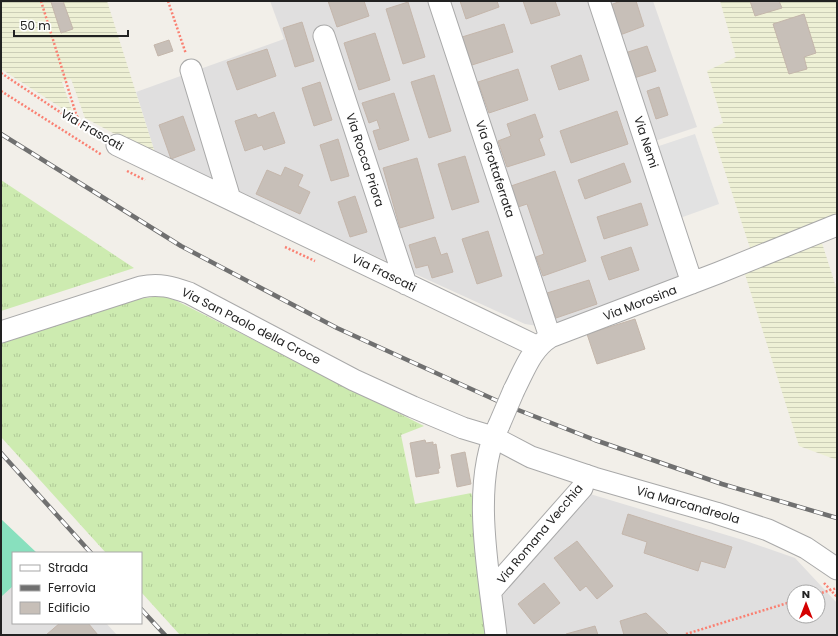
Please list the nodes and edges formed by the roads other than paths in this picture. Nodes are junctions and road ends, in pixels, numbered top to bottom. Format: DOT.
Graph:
graph roads {
  1 [pos="439,1"];
  2 [pos="599,1"];
  3 [pos="324,36"];
  4 [pos="191,70"];
  5 [pos="118,145"];
  6 [pos="230,199"];
  7 [pos="837,225"];
  8 [pos="692,283"];
  9 [pos="406,284"];
  10 [pos="1,332"];
  11 [pos="544,342"];
  12 [pos="496,431"];
  13 [pos="531,457"];
  14 [pos="486,471"];
  15 [pos="586,475"];
  16 [pos="837,569"];
  17 [pos="491,591"];
  18 [pos="496,635"];
  1 -- 11 [label="street, Via Grottaferrata"];
  2 -- 8 [label="street, Via Nemi"];
  3 -- 9 [label="street, Via Rocca Priora"];
  4 -- 6 [label="street"];
  5 -- 6 [label="street, Via Frascati"];
  6 -- 9 [label="street, Via Frascati"];
  7 -- 8 [label="street, Via Morosina"];
  8 -- 11 [label="street, Via Morosina"];
  9 -- 11 [label="street, Via Frascati"];
  10 -- 12 [label="street, Via San Paolo della Croce"];
  11 -- 12 [label="street, bridge"];
  12 -- 13 [label="street, Via Marcandreola"];
  12 -- 14 [label="street, Via Romana Vecchia"];
  13 -- 14 [label="street, Via Marcandreola"];
  13 -- 15 [label="street, Via Marcandreola"];
  14 -- 17 [label="street, Via Romana Vecchia"];
  15 -- 16 [label="street, Via Marcandreola"];
  15 -- 17 [label="street, Via Romana Vecchia"];
  17 -- 18 [label="street, Via Romana Vecchia"];
}
